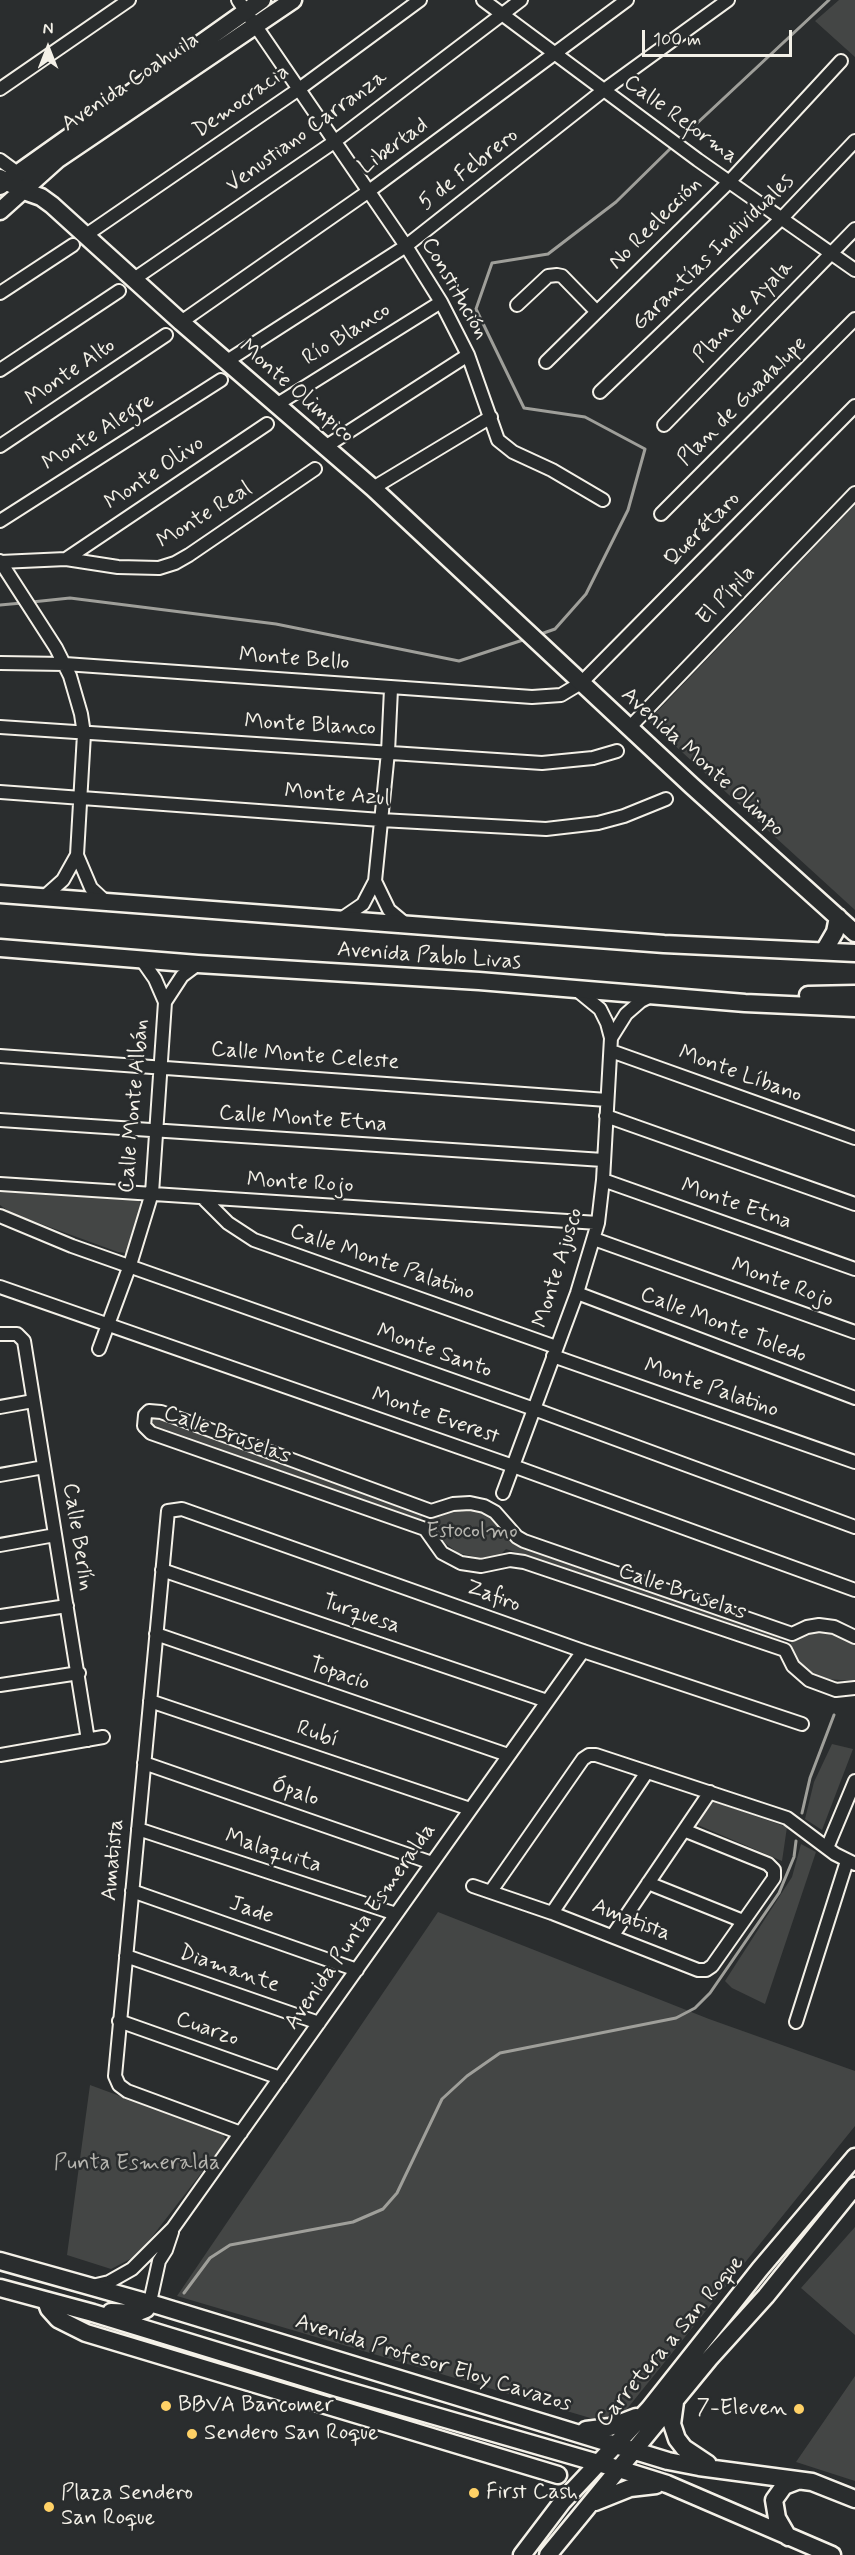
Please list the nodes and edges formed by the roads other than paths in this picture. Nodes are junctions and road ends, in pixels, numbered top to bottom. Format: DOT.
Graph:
graph roads {
  1 [pos="129,0"];
  2 [pos="262,0"];
  3 [pos="293,0"];
  4 [pos="420,0"];
  5 [pos="483,0"];
  6 [pos="521,0"];
  7 [pos="627,0"];
  8 [pos="728,0"];
  9 [pos="711,4"];
  10 [pos="242,5"];
  11 [pos="503,15"];
  12 [pos="256,26"];
  13 [pos="555,54"];
  14 [pos="841,61"];
  15 [pos="0,89"];
  16 [pos="299,89"];
  17 [pos="604,90"];
  18 [pos="855,141"];
  19 [pos="334,142"];
  20 [pos="0,160"];
  21 [pos="6,180"];
  22 [pos="729,182"];
  23 [pos="32,191"];
  24 [pos="369,191"];
  25 [pos="0,211"];
  26 [pos="782,218"];
  27 [pos="855,229"];
  28 [pos="79,240"];
  29 [pos="406,246"];
  30 [pos="831,253"];
  31 [pos="855,270"];
  32 [pos="134,279"];
  33 [pos="119,291"];
  34 [pos="0,293"];
  35 [pos="441,302"];
  36 [pos="517,306"];
  37 [pos="597,312"];
  38 [pos="855,320"];
  39 [pos="181,322"];
  40 [pos="166,335"];
  41 [pos="468,355"];
  42 [pos="227,361"];
  43 [pos="546,362"];
  44 [pos="0,370"];
  45 [pos="221,380"];
  46 [pos="600,392"];
  47 [pos="276,405"];
  48 [pos="855,406"];
  49 [pos="491,417"];
  50 [pos="267,424"];
  51 [pos="664,424"];
  52 [pos="0,446"];
  53 [pos="325,447"];
  54 [pos="315,470"];
  55 [pos="373,488"];
  56 [pos="855,494"];
  57 [pos="603,500"];
  58 [pos="661,514"];
  59 [pos="0,521"];
  60 [pos="66,559"];
  61 [pos="0,561"];
  62 [pos="520,624"];
  63 [pos="0,663"];
  64 [pos="65,664"];
  65 [pos="581,683"];
  66 [pos="391,688"];
  67 [pos="0,727"];
  68 [pos="629,728"];
  69 [pos="84,734"];
  70 [pos="617,751"];
  71 [pos="388,752"];
  72 [pos="0,792"];
  73 [pos="81,798"];
  74 [pos="666,799"];
  75 [pos="381,820"];
  76 [pos="77,855"];
  77 [pos="375,881"];
  78 [pos="0,894"];
  79 [pos="44,897"];
  80 [pos="105,901"];
  81 [pos="838,917"];
  82 [pos="341,919"];
  83 [pos="407,925"];
  84 [pos="855,933"];
  85 [pos="0,948"];
  86 [pos="824,951"];
  87 [pos="851,955"];
  88 [pos="141,959"];
  89 [pos="198,964"];
  90 [pos="578,991"];
  91 [pos="855,994"];
  92 [pos="653,995"];
  93 [pos="165,1002"];
  94 [pos="745,1003"];
  95 [pos="855,1008"];
  96 [pos="611,1045"];
  97 [pos="0,1056"];
  98 [pos="160,1067"];
  99 [pos="607,1100"];
  100 [pos="606,1116"];
  101 [pos="0,1120"];
  102 [pos="157,1131"];
  103 [pos="855,1138"];
  104 [pos="603,1160"];
  105 [pos="603,1180"];
  106 [pos="0,1184"];
  107 [pos="152,1193"];
  108 [pos="204,1199"];
  109 [pos="855,1204"];
  110 [pos="0,1216"];
  111 [pos="598,1223"];
  112 [pos="594,1239"];
  113 [pos="130,1265"];
  114 [pos="855,1269"];
  115 [pos="0,1287"];
  116 [pos="577,1293"];
  117 [pos="107,1326"];
  118 [pos="855,1332"];
  119 [pos="0,1334"];
  120 [pos="99,1349"];
  121 [pos="555,1351"];
  122 [pos="855,1398"];
  123 [pos="33,1401"];
  124 [pos="0,1407"];
  125 [pos="534,1409"];
  126 [pos="855,1462"];
  127 [pos="513,1466"];
  128 [pos="44,1467"];
  129 [pos="0,1475"];
  130 [pos="503,1493"];
  131 [pos="172,1509"];
  132 [pos="431,1511"];
  133 [pos="855,1527"];
  134 [pos="425,1529"];
  135 [pos="55,1535"];
  136 [pos="0,1545"];
  137 [pos="162,1570"];
  138 [pos="855,1590"];
  139 [pos="67,1606"];
  140 [pos="0,1616"];
  141 [pos="156,1634"];
  142 [pos="792,1634"];
  143 [pos="855,1636"];
  144 [pos="785,1650"];
  145 [pos="583,1651"];
  146 [pos="79,1673"];
  147 [pos="0,1685"];
  148 [pos="855,1688"];
  149 [pos="150,1701"];
  150 [pos="547,1701"];
  151 [pos="802,1724"];
  152 [pos="103,1737"];
  153 [pos="88,1740"];
  154 [pos="0,1755"];
  155 [pos="508,1755"];
  156 [pos="144,1763"];
  157 [pos="647,1772"];
  158 [pos="855,1781"];
  159 [pos="710,1792"];
  160 [pos="470,1809"];
  161 [pos="138,1829"];
  162 [pos="686,1831"];
  163 [pos="827,1848"];
  164 [pos="851,1862"];
  165 [pos="432,1863"];
  166 [pos="648,1883"];
  167 [pos="473,1886"];
  168 [pos="491,1891"];
  169 [pos="132,1892"];
  170 [pos="552,1913"];
  171 [pos="396,1914"];
  172 [pos="743,1921"];
  173 [pos="613,1935"];
  174 [pos="126,1956"];
  175 [pos="357,1970"];
  176 [pos="120,2021"];
  177 [pos="796,2022"];
  178 [pos="319,2023"];
  179 [pos="280,2078"];
  180 [pos="241,2133"];
  181 [pos="855,2157"];
  182 [pos="855,2186"];
  183 [pos="173,2228"];
  184 [pos="0,2261"];
  185 [pos="92,2286"];
  186 [pos="0,2288"];
  187 [pos="46,2301"];
  188 [pos="150,2302"];
  189 [pos="93,2313"];
  190 [pos="216,2351"];
  191 [pos="225,2375"];
  192 [pos="338,2388"];
  193 [pos="312,2401"];
  194 [pos="675,2402"];
  195 [pos="649,2409"];
  196 [pos="558,2426"];
  197 [pos="480,2428"];
  198 [pos="616,2443"];
  199 [pos="635,2449"];
  200 [pos="600,2463"];
  201 [pos="619,2469"];
  202 [pos="717,2469"];
  203 [pos="558,2475"];
  204 [pos="797,2481"];
  205 [pos="667,2484"];
  206 [pos="855,2499"];
  207 [pos="563,2502"];
  208 [pos="591,2503"];
  209 [pos="788,2537"];
  210 [pos="522,2555"];
  211 [pos="548,2555"];
  212 [pos="832,2555"];
  1 -- 15 [label="street"];
  2 -- 10 [label="main road, Avenida Coahuila"];
  3 -- 12 [label="main road, Avenida Coahuila"];
  4 -- 16 [label="street, Democracia"];
  5 -- 11 [label="street, Calle Reforma"];
  6 -- 11 [label="street, Venustiano Carranza"];
  7 -- 13 [label="street, Libertad"];
  8 -- 9 [label="street, 5 de Febrero"];
  9 -- 17 [label="street, 5 de Febrero"];
  10 -- 12 [label="street, Constitución"];
  10 -- 21 [label="main road, Avenida Coahuila"];
  11 -- 13 [label="street, Calle Reforma"];
  11 -- 19 [label="street, Venustiano Carranza"];
  12 -- 16 [label="street, Constitución"];
  12 -- 23 [label="main road, Avenida Coahuila"];
  13 -- 17 [label="street, Calle Reforma"];
  13 -- 24 [label="street, Libertad"];
  14 -- 22 [label="street, No Reelección"];
  16 -- 19 [label="street, Constitución"];
  16 -- 28 [label="street, Democracia"];
  17 -- 22 [label="street, Calle Reforma"];
  17 -- 29 [label="street, 5 de Febrero"];
  18 -- 26 [label="street, Garantías Individuales"];
  19 -- 24 [label="street, Constitución"];
  19 -- 32 [label="street, Venustiano Carranza"];
  20 -- 21 [label="street"];
  21 -- 23 [label="main road, Monte Olimpico"];
  22 -- 26 [label="street, Calle Reforma"];
  22 -- 37 [label="street, No Reelección"];
  23 -- 25 [label="main road, Avenida Coahuila"];
  23 -- 28 [label="main road, Monte Olimpico"];
  24 -- 29 [label="street, Constitución"];
  24 -- 39 [label="street, Libertad"];
  26 -- 30 [label="street, Calle Reforma"];
  26 -- 46 [label="street, Garantías Individuales"];
  27 -- 30 [label="street, Plan de Ayala"];
  28 -- 32 [label="main road, Monte Olimpico"];
  28 -- 34 [label="street, Democracia"];
  29 -- 35 [label="street, Constitución"];
  29 -- 42 [label="street, 5 de Febrero"];
  30 -- 31 [label="street, Calle Reforma"];
  30 -- 51 [label="street, Plan de Ayala"];
  32 -- 39 [label="main road, Monte Olimpico"];
  33 -- 44 [label="street"];
  35 -- 41 [label="street, Constitución"];
  35 -- 47 [label="street, Río Blanco"];
  36 -- 37 [label="street"];
  37 -- 43 [label="street, No Reelección"];
  38 -- 58 [label="street, Plan de Guadalupe"];
  39 -- 42 [label="main road, Monte Olimpico"];
  40 -- 52 [label="street, Monte Alto"];
  41 -- 49 [label="street, Constitución"];
  41 -- 53 [label="street"];
  42 -- 47 [label="main road, Monte Olimpico"];
  45 -- 59 [label="street, Monte Alegre"];
  47 -- 53 [label="main road, Monte Olimpico"];
  48 -- 65 [label="street, Querétaro"];
  49 -- 55 [label="street"];
  49 -- 57 [label="street, Constitución"];
  50 -- 60 [label="street, Monte Olivo"];
  53 -- 55 [label="main road, Monte Olimpico"];
  54 -- 60 [label="street, Monte Real"];
  55 -- 62 [label="main road, Monte Olimpico"];
  56 -- 68 [label="street, El Pípila"];
  60 -- 61 [label="street, Monte Real"];
  61 -- 64 [label="street"];
  62 -- 65 [label="main road, Avenida Monte Olimpo"];
  63 -- 64 [label="street, Monte Bello"];
  64 -- 66 [label="street, Monte Bello"];
  64 -- 69 [label="street"];
  65 -- 66 [label="street, Monte Bello"];
  65 -- 68 [label="main road, Avenida Monte Olimpo"];
  66 -- 71 [label="street"];
  67 -- 69 [label="street, Monte Blanco"];
  68 -- 81 [label="main road, Avenida Monte Olimpo"];
  69 -- 71 [label="street, Monte Blanco"];
  69 -- 73 [label="street"];
  70 -- 71 [label="street, Monte Blanco"];
  71 -- 75 [label="street"];
  72 -- 73 [label="street, Monte Azul"];
  73 -- 75 [label="street, Monte Azul"];
  73 -- 76 [label="street"];
  74 -- 75 [label="street, Monte Azul"];
  75 -- 77 [label="street"];
  76 -- 79 [label="street"];
  76 -- 80 [label="street"];
  77 -- 82 [label="street"];
  77 -- 83 [label="street"];
  78 -- 79 [label="main road, Avenida Pablo Livas"];
  79 -- 80 [label="main road, Avenida Pablo Livas"];
  80 -- 82 [label="main road, Avenida Pablo Livas"];
  81 -- 84 [label="main road, Avenida Monte Olimpo"];
  81 -- 86 [label="main road"];
  82 -- 83 [label="main road, Avenida Pablo Livas"];
  83 -- 86 [label="main road, Avenida Pablo Livas"];
  85 -- 88 [label="main road, Avenida Pablo Livas"];
  86 -- 87 [label="main road, Avenida Pablo Livas"];
  88 -- 89 [label="main road, Avenida Pablo Livas"];
  88 -- 93 [label="street, Calle Monte Albán"];
  89 -- 90 [label="main road, Avenida Pablo Livas"];
  89 -- 93 [label="street, Calle Monte Albán"];
  90 -- 92 [label="main road, Avenida Pablo Livas"];
  90 -- 96 [label="street, Monte Ajusco"];
  91 -- 94 [label="main road"];
  92 -- 94 [label="main road, Avenida Pablo Livas"];
  92 -- 96 [label="street, Monte Ajusco"];
  93 -- 98 [label="street, Calle Monte Albán"];
  94 -- 95 [label="main road, Avenida Pablo Livas"];
  96 -- 99 [label="street, Monte Ajusco"];
  96 -- 103 [label="street, Monte Líbano"];
  97 -- 98 [label="street, Calle Monte Celeste"];
  98 -- 99 [label="street, Calle Monte Celeste"];
  98 -- 102 [label="street, Calle Monte Albán"];
  99 -- 100 [label="street, Monte Ajusco"];
  100 -- 104 [label="street, Monte Ajusco"];
  100 -- 109 [label="street"];
  101 -- 102 [label="street, Calle Monte Etna"];
  102 -- 104 [label="street, Calle Monte Etna"];
  102 -- 107 [label="street, Calle Monte Albán"];
  104 -- 105 [label="street, Monte Ajusco"];
  105 -- 111 [label="street, Monte Ajusco"];
  105 -- 114 [label="street, Monte Etna"];
  106 -- 107 [label="street, Monte Rojo"];
  107 -- 108 [label="street, Monte Rojo"];
  107 -- 113 [label="street, Calle Monte Albán"];
  108 -- 111 [label="street, Monte Rojo"];
  108 -- 121 [label="street, Calle Monte Palatino"];
  110 -- 113 [label="street, Monte Santo"];
  111 -- 112 [label="street, Monte Ajusco"];
  112 -- 116 [label="street, Monte Ajusco"];
  112 -- 118 [label="street, Monte Rojo"];
  113 -- 117 [label="street, Calle Monte Albán"];
  113 -- 125 [label="street, Monte Santo"];
  115 -- 117 [label="street, Monte Everest"];
  116 -- 121 [label="street, Monte Ajusco"];
  116 -- 122 [label="street, Calle Monte Toledo"];
  117 -- 120 [label="street, Calle Monte Albán"];
  117 -- 127 [label="street, Monte Everest"];
  119 -- 123 [label="street, Calle Berlín"];
  121 -- 125 [label="street, Monte Ajusco"];
  121 -- 126 [label="street, Monte Palatino"];
  123 -- 124 [label="street"];
  123 -- 128 [label="street, Calle Berlín"];
  125 -- 127 [label="street, Monte Ajusco"];
  125 -- 133 [label="street, Monte Santo"];
  127 -- 130 [label="street, Monte Ajusco"];
  127 -- 138 [label="street, Monte Everest"];
  128 -- 129 [label="street"];
  128 -- 135 [label="street, Calle Berlín"];
  131 -- 137 [label="street, Amatista"];
  131 -- 145 [label="street, Zafiro"];
  132 -- 134 [label="street"];
  132 -- 134 [label="street, Calle Bruselas"];
  132 -- 142 [label="street, Calle Bruselas"];
  134 -- 144 [label="street, Calle Bruselas"];
  135 -- 136 [label="street"];
  135 -- 139 [label="street, Calle Berlín"];
  137 -- 141 [label="street, Amatista"];
  137 -- 150 [label="street, Turquesa"];
  139 -- 140 [label="street"];
  139 -- 146 [label="street, Calle Berlín"];
  141 -- 149 [label="street, Amatista"];
  141 -- 155 [label="street, Topacio"];
  142 -- 143 [label="street"];
  142 -- 144 [label="street"];
  144 -- 148 [label="street"];
  145 -- 150 [label="street, Avenida Punta Esmeralda"];
  145 -- 151 [label="street, Zafiro"];
  146 -- 147 [label="street"];
  146 -- 153 [label="street, Calle Berlín"];
  149 -- 156 [label="street, Amatista"];
  149 -- 160 [label="street, Rubí"];
  150 -- 155 [label="street, Avenida Punta Esmeralda"];
  152 -- 153 [label="street"];
  153 -- 154 [label="street"];
  155 -- 160 [label="street, Avenida Punta Esmeralda"];
  156 -- 161 [label="street, Amatista"];
  156 -- 165 [label="street, Ópalo"];
  157 -- 159 [label="street"];
  157 -- 168 [label="street"];
  157 -- 170 [label="street"];
  158 -- 163 [label="street"];
  159 -- 162 [label="street"];
  159 -- 163 [label="street"];
  160 -- 165 [label="street, Avenida Punta Esmeralda"];
  161 -- 169 [label="street, Amatista"];
  161 -- 171 [label="street, Malaquita"];
  162 -- 166 [label="street"];
  162 -- 172 [label="street"];
  163 -- 164 [label="street"];
  164 -- 177 [label="street"];
  165 -- 171 [label="street, Avenida Punta Esmeralda"];
  166 -- 172 [label="street"];
  166 -- 173 [label="street"];
  167 -- 168 [label="street, Amatista"];
  168 -- 170 [label="street, Amatista"];
  169 -- 174 [label="street, Amatista"];
  169 -- 175 [label="street, Jade"];
  170 -- 173 [label="street, Amatista"];
  171 -- 175 [label="street, Avenida Punta Esmeralda"];
  172 -- 173 [label="street, Amatista"];
  174 -- 176 [label="street, Amatista"];
  174 -- 178 [label="street, Diamante"];
  175 -- 178 [label="street, Avenida Punta Esmeralda"];
  176 -- 179 [label="street, Cuarzo"];
  176 -- 180 [label="street, Amatista"];
  178 -- 179 [label="street, Avenida Punta Esmeralda"];
  179 -- 180 [label="street, Avenida Punta Esmeralda"];
  180 -- 183 [label="street, Avenida Punta Esmeralda"];
  181 -- 195 [label="main road, Carretera a San Roque"];
  182 -- 194 [label="main road, Carretera a San Roque"];
  183 -- 185 [label="street, Avenida Punta Esmeralda"];
  183 -- 188 [label="street, Avenida Punta Esmeralda"];
  184 -- 185 [label="main road, Avenida Profesor Eloy Cavazos"];
  185 -- 188 [label="main road, Avenida Profesor Eloy Cavazos"];
  186 -- 187 [label="main road, Avenida Profesor Eloy Cavazos"];
  187 -- 189 [label="main road, Avenida Profesor Eloy Cavazos"];
  187 -- 191 [label="main road"];
  188 -- 189 [label="main road"];
  188 -- 196 [label="main road, Avenida Profesor Eloy Cavazos"];
  189 -- 190 [label="main road, Avenida Profesor Eloy Cavazos"];
  190 -- 191 [label="main road"];
  190 -- 192 [label="main road, Avenida Profesor Eloy Cavazos"];
  191 -- 193 [label="main road"];
  192 -- 193 [label="main road"];
  192 -- 197 [label="main road, Avenida Profesor Eloy Cavazos"];
  193 -- 203 [label="main road"];
  194 -- 199 [label="main road, Carretera a San Roque"];
  194 -- 202 [label="main road"];
  195 -- 196 [label="main road"];
  195 -- 198 [label="main road, Carretera a San Roque"];
  196 -- 198 [label="main road, Avenida Profesor Eloy Cavazos"];
  197 -- 200 [label="main road, Avenida Profesor Eloy Cavazos"];
  197 -- 203 [label="main road"];
  198 -- 199 [label="main road, Avenida Profesor Eloy Cavazos"];
  198 -- 200 [label="main road, Carretera a San Roque"];
  199 -- 201 [label="main road, Carretera a San Roque"];
  199 -- 202 [label="main road, Avenida Profesor Eloy Cavazos"];
  200 -- 201 [label="main road, Avenida Profesor Eloy Cavazos"];
  200 -- 207 [label="main road, Carretera a San Roque"];
  201 -- 205 [label="main road, Avenida Profesor Eloy Cavazos"];
  201 -- 208 [label="main road, Carretera a San Roque"];
  202 -- 204 [label="main road, Avenida Profesor Eloy Cavazos"];
  203 -- 207 [label="main road"];
  204 -- 206 [label="main road, Avenida Profesor Eloy Cavazos"];
  204 -- 209 [label="main road"];
  205 -- 208 [label="main road"];
  205 -- 209 [label="main road, Avenida Profesor Eloy Cavazos"];
  207 -- 210 [label="main road, Carretera a San Roque"];
  208 -- 211 [label="main road, Carretera a San Roque"];
  209 -- 212 [label="main road, Avenida Profesor Eloy Cavazos"];
}
